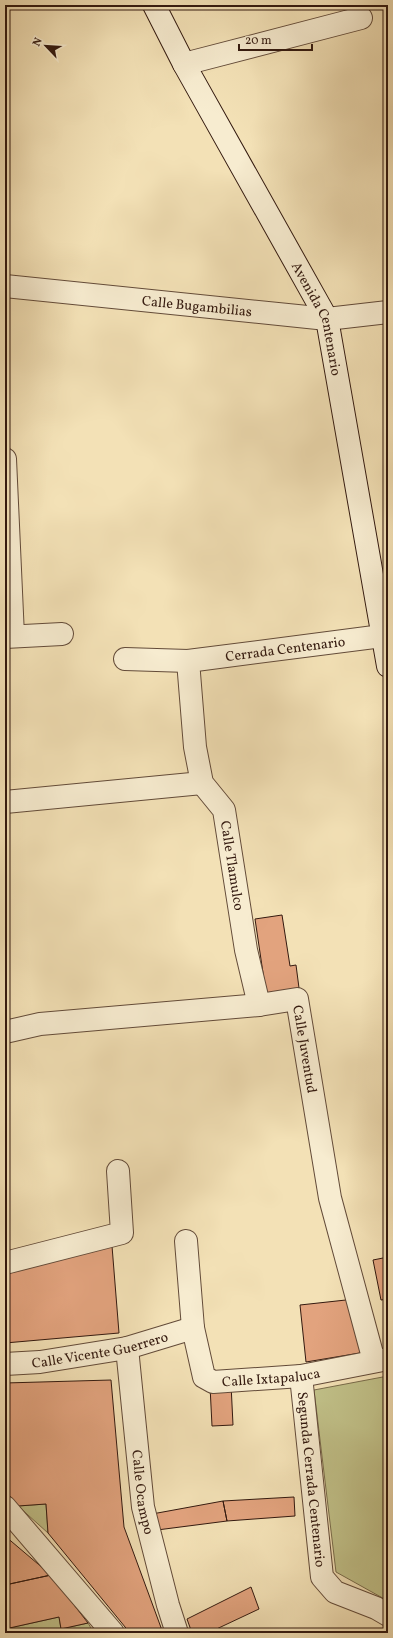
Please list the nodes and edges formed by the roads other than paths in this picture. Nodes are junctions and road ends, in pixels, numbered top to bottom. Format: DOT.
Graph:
graph roads {
  1 [pos="154,5"];
  2 [pos="361,18"];
  3 [pos="184,64"];
  4 [pos="5,286"];
  5 [pos="388,312"];
  6 [pos="327,319"];
  7 [pos="5,460"];
  8 [pos="62,634"];
  9 [pos="382,636"];
  10 [pos="9,637"];
  11 [pos="125,659"];
  12 [pos="188,661"];
  13 [pos="388,666"];
  14 [pos="202,783"];
  15 [pos="5,802"];
  16 [pos="259,1005"];
  17 [pos="5,1032"];
  18 [pos="118,1171"];
  19 [pos="186,1241"];
  20 [pos="5,1263"];
  21 [pos="193,1328"];
  22 [pos="127,1348"];
  23 [pos="381,1360"];
  24 [pos="5,1364"];
  25 [pos="301,1376"];
  26 [pos="7,1512"];
  27 [pos="388,1615"];
  28 [pos="114,1633"];
  29 [pos="177,1633"];
  1 -- 3 [label="street, Avenida Centenario"];
  2 -- 3 [label="street"];
  3 -- 6 [label="street, Avenida Centenario"];
  4 -- 6 [label="street, Calle Bugambilias"];
  5 -- 6 [label="street, Calle Bugambilias"];
  6 -- 9 [label="street, Avenida Centenario"];
  7 -- 10 [label="street"];
  8 -- 10 [label="street"];
  9 -- 12 [label="street, Cerrada Centenario"];
  9 -- 13 [label="street, Avenida Centenario"];
  11 -- 12 [label="street, Cerrada Centenario"];
  12 -- 14 [label="street, Calle Tlamulco"];
  14 -- 15 [label="street"];
  14 -- 16 [label="street, Calle Tlamulco"];
  16 -- 17 [label="street, Calle Juventud"];
  16 -- 23 [label="street, Calle Juventud"];
  18 -- 20 [label="street"];
  19 -- 21 [label="street"];
  21 -- 22 [label="street, Calle Vicente Guerrero"];
  21 -- 25 [label="street, Calle Ixtapaluca"];
  22 -- 24 [label="street, Calle Vicente Guerrero"];
  22 -- 29 [label="street, Calle Ocampo"];
  23 -- 25 [label="street, Calle Ixtapaluca"];
  25 -- 27 [label="street, Segunda Cerrada Centenario"];
  26 -- 28 [label="street"];
}
